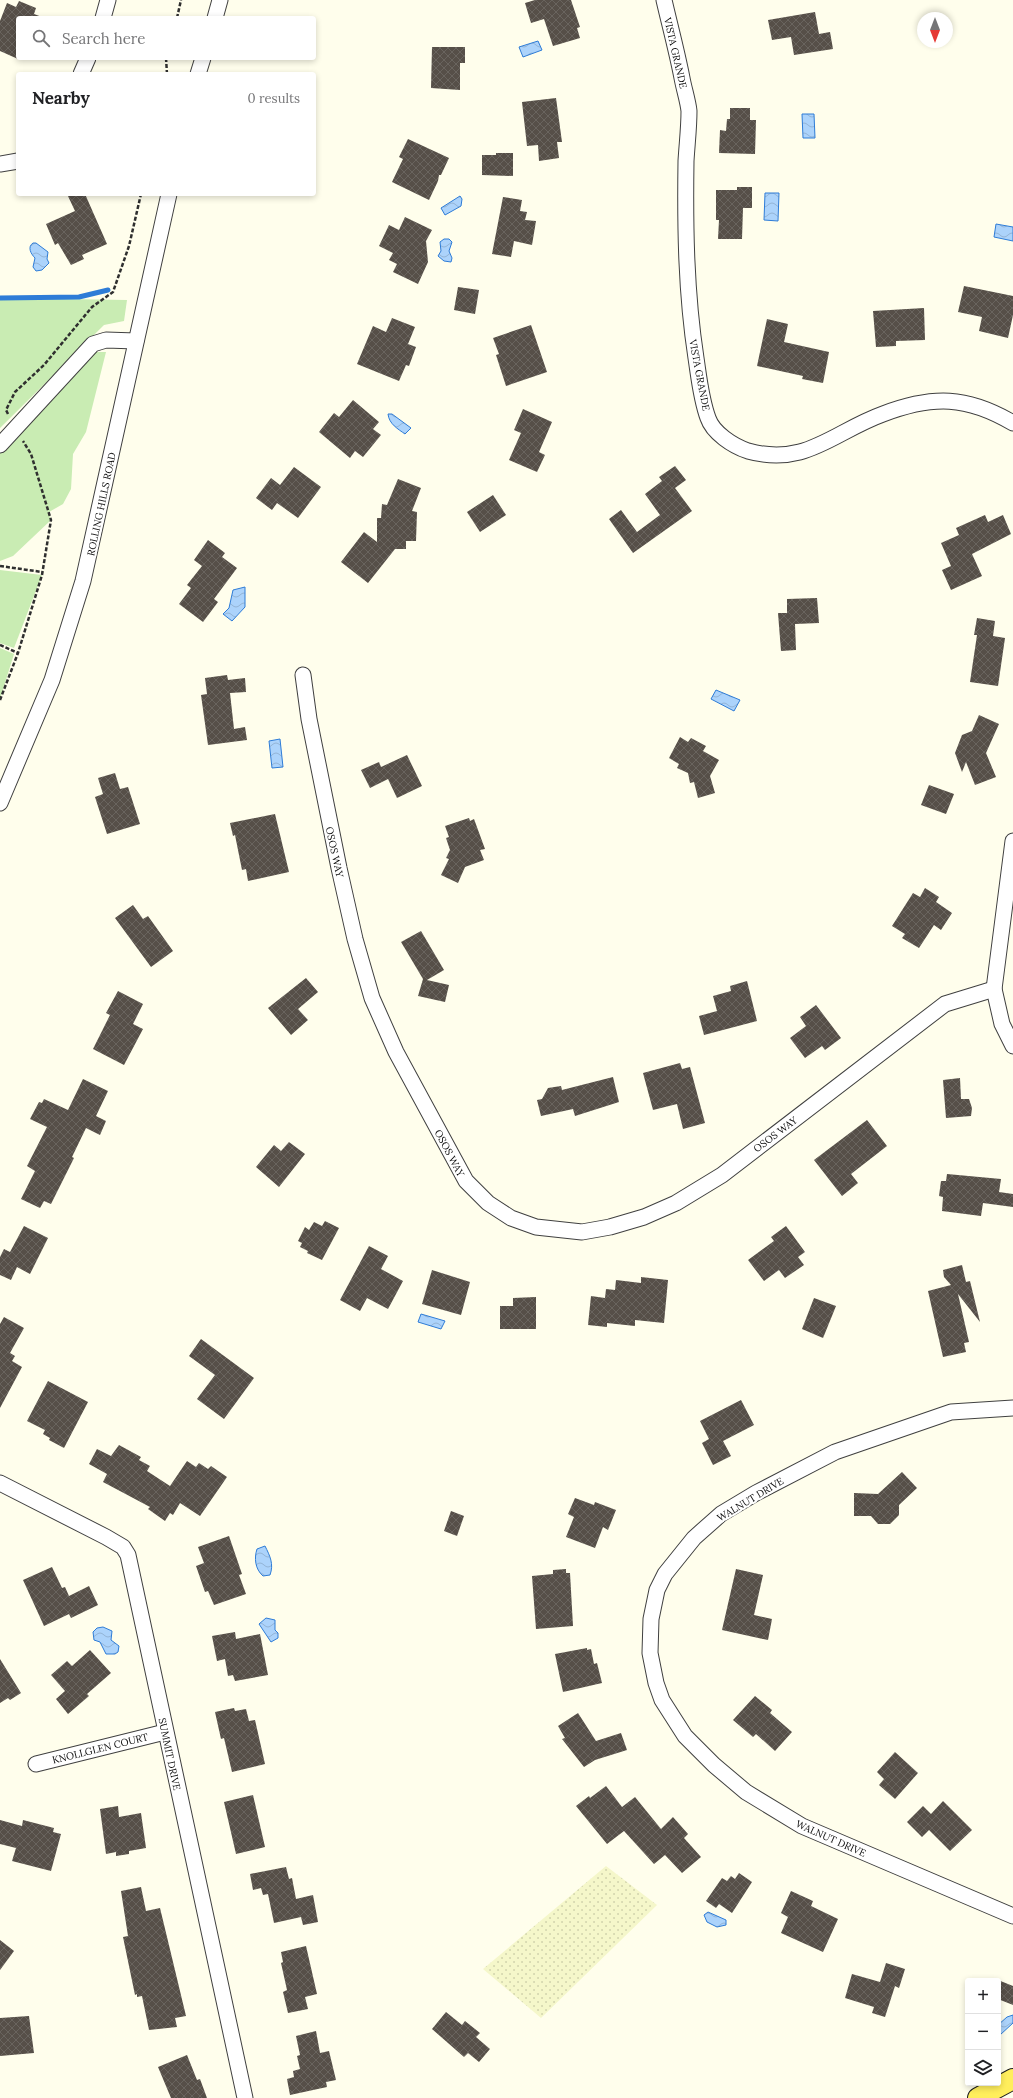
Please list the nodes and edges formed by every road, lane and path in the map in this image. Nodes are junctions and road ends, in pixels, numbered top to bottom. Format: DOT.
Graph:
graph roads {
  1 [pos="108,0"];
  2 [pos="181,0"];
  3 [pos="220,0"];
  4 [pos="664,0"];
  5 [pos="103,16"];
  6 [pos="177,16"];
  7 [pos="216,16"];
  8 [pos="87,60"];
  9 [pos="166,60"];
  10 [pos="202,60"];
  11 [pos="82,72"];
  12 [pos="166,72"];
  13 [pos="199,72"];
  14 [pos="16,161"];
  15 [pos="0,164"];
  16 [pos="141,196"];
  17 [pos="169,196"];
  18 [pos="136,341"];
  19 [pos="1013,423"];
  20 [pos="15,429"];
  21 [pos="0,445"];
  22 [pos="0,566"];
  23 [pos="42,572"];
  24 [pos="0,645"];
  25 [pos="18,653"];
  26 [pos="303,675"];
  27 [pos="0,700"];
  28 [pos="0,803"];
  29 [pos="1013,841"];
  30 [pos="994,989"];
  31 [pos="1013,1046"];
  32 [pos="1013,1408"];
  33 [pos="0,1483"];
  34 [pos="165,1732"];
  35 [pos="36,1764"];
  36 [pos="1013,1916"];
  37 [pos="1013,2079"];
  38 [pos="245,2098"];
  39 [pos="978,2098"];
  1 -- 5 [label="street"];
  2 -- 6 [label="path"];
  3 -- 7 [label="street"];
  4 -- 19 [label="street, VISTA GRANDE"];
  8 -- 11 [label="street"];
  9 -- 12 [label="path"];
  10 -- 13 [label="street"];
  14 -- 15 [label="street"];
  16 -- 20 [label="path"];
  17 -- 18 [label="street, ROLLING HILLS ROAD"];
  18 -- 20 [label="street"];
  18 -- 28 [label="street, ROLLING HILLS ROAD"];
  20 -- 21 [label="street"];
  20 -- 23 [label="path"];
  22 -- 23 [label="path"];
  23 -- 25 [label="path"];
  24 -- 25 [label="path"];
  25 -- 27 [label="path"];
  26 -- 30 [label="street, OSOS WAY"];
  29 -- 30 [label="street"];
  30 -- 31 [label="street"];
  32 -- 36 [label="street, WALNUT DRIVE"];
  33 -- 34 [label="street, SUMMIT DRIVE"];
  34 -- 35 [label="street, KNOLLGLEN COURT"];
  34 -- 38 [label="street, SUMMIT DRIVE"];
  37 -- 39 [label="main road"];
}
